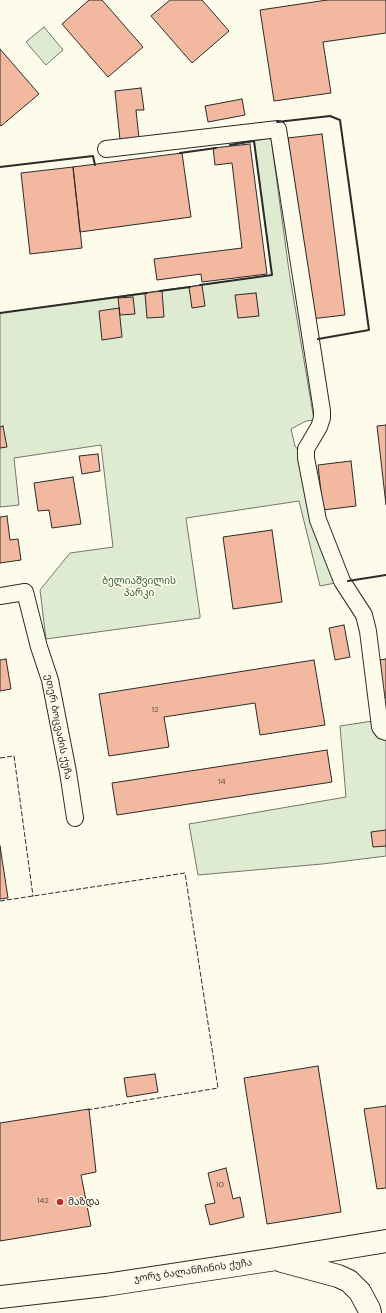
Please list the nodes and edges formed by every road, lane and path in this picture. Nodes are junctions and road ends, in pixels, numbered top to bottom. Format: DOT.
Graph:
graph roads {
  1 [pos="106,149"];
  2 [pos="0,596"];
  3 [pos="386,732"];
  4 [pos="75,818"];
  5 [pos="386,1241"];
  6 [pos="276,1259"];
  7 [pos="0,1297"];
  8 [pos="370,1313"];
  1 -- 3 [label="street"];
  2 -- 4 [label="street, ეთერ ბოცვაძის ქუჩა"];
  5 -- 6 [label="main road, ჯორჯ ბალანჩინის ქუჩა"];
  6 -- 7 [label="main road, ჯორჯ ბალანჩინის ქუჩა"];
  6 -- 8 [label="main road"];
}
